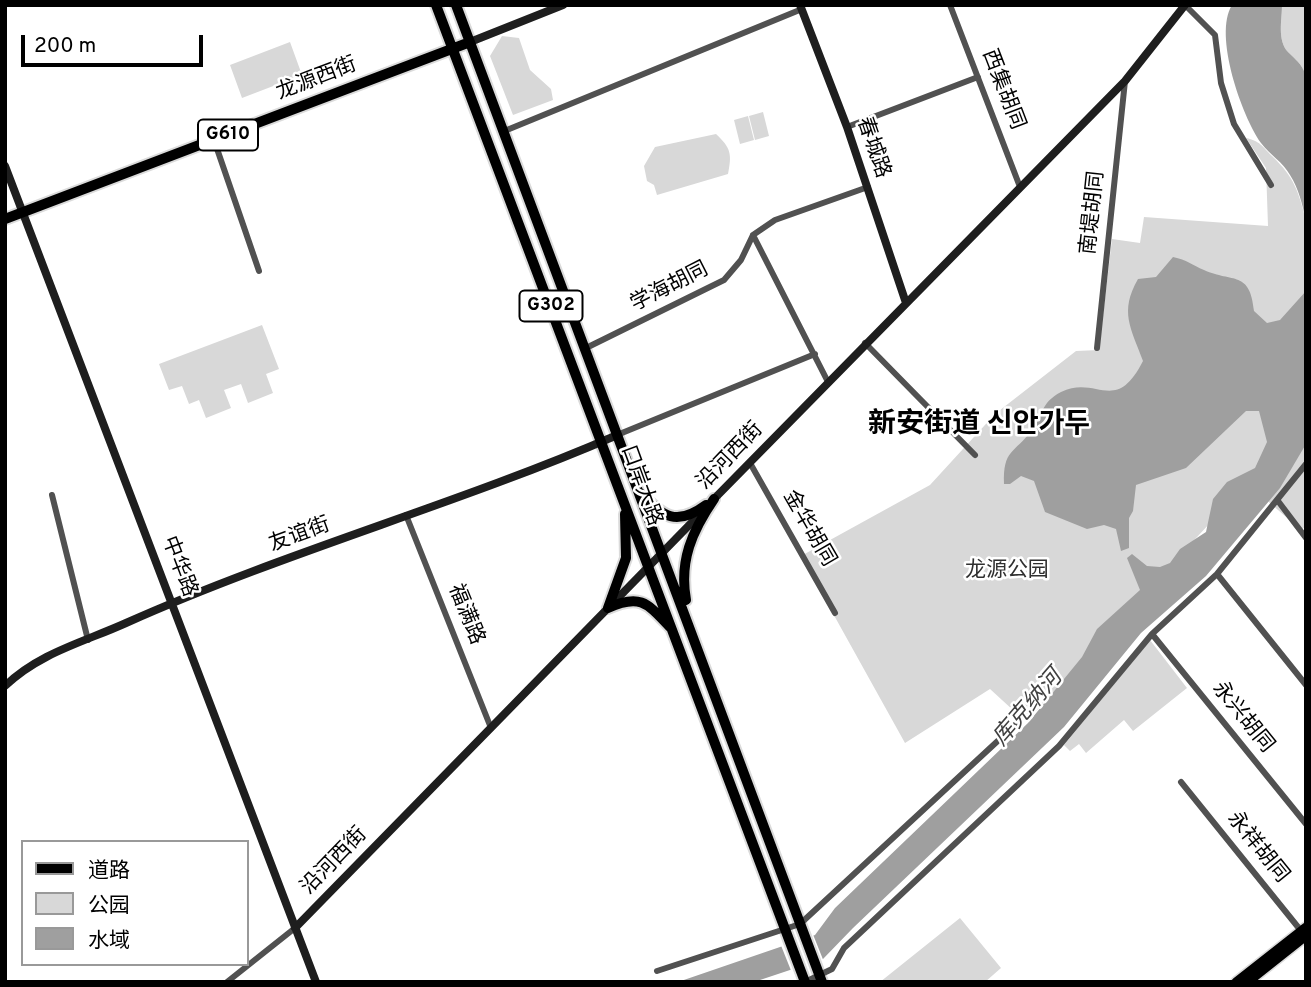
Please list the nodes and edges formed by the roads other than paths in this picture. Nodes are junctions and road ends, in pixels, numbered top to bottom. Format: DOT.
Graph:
graph roads {
  1 [pos="436,5"];
  2 [pos="456,5"];
  3 [pos="563,5"];
  4 [pos="950,5"];
  5 [pos="1185,5"];
  6 [pos="801,7"];
  7 [pos="470,42"];
  8 [pos="451,48"];
  9 [pos="978,77"];
  10 [pos="1125,81"];
  11 [pos="847,127"];
  12 [pos="502,132"];
  13 [pos="214,140"];
  14 [pos="5,166"];
  15 [pos="1271,185"];
  16 [pos="867,187"];
  17 [pos="1020,187"];
  18 [pos="23,213"];
  19 [pos="5,219"];
  20 [pos="753,235"];
  21 [pos="259,271"];
  22 [pos="906,303"];
  23 [pos="864,343"];
  24 [pos="1097,348"];
  25 [pos="583,349"];
  26 [pos="815,354"];
  27 [pos="828,382"];
  28 [pos="615,436"];
  29 [pos="603,441"];
  30 [pos="975,455"];
  31 [pos="750,463"];
  32 [pos="1306,464"];
  33 [pos="636,489"];
  34 [pos="52,495"];
  35 [pos="624,497"];
  36 [pos="714,499"];
  37 [pos="1278,501"];
  38 [pos="406,515"];
  39 [pos="1306,538"];
  40 [pos="662,552"];
  41 [pos="649,565"];
  42 [pos="1217,574"];
  43 [pos="173,602"];
  44 [pos="608,608"];
  45 [pos="835,612"];
  46 [pos="689,623"];
  47 [pos="674,631"];
  48 [pos="1152,634"];
  49 [pos="88,640"];
  50 [pos="1306,685"];
  51 [pos="5,686"];
  52 [pos="1015,725"];
  53 [pos="491,728"];
  54 [pos="1181,782"];
  55 [pos="1306,824"];
  56 [pos="295,928"];
  57 [pos="802,929"];
  58 [pos="1305,932"];
  59 [pos="787,934"];
  60 [pos="248,965"];
  61 [pos="247,966"];
  62 [pos="657,971"];
  63 [pos="820,976"];
  64 [pos="804,980"];
  65 [pos="227,982"];
  66 [pos="316,982"];
  67 [pos="1236,982"];
  68 [pos="1248,982"];
  1 -- 8 [label="highway, 口岸大路 / G302"];
  2 -- 7 [label="highway, 口岸大路 / G302"];
  3 -- 7 [label="street, 龙源西街"];
  4 -- 9 [label="street, 西集胡同"];
  5 -- 10 [label="street, 沿河西街"];
  5 -- 15 [label="street"];
  6 -- 11 [label="street, 春城路"];
  6 -- 12 [label="street"];
  7 -- 8 [label="highway, 龙源西街 / G610"];
  7 -- 12 [label="highway, 口岸大路 / G302"];
  8 -- 13 [label="highway, 龙源西街 / G610"];
  8 -- 29 [label="highway, 口岸大路 / G302"];
  9 -- 11 [label="street"];
  9 -- 17 [label="street, 西集胡同"];
  10 -- 17 [label="street, 沿河西街"];
  10 -- 24 [label="street, 南堤胡同"];
  11 -- 16 [label="street, 春城路"];
  12 -- 25 [label="highway, 口岸大路 / G302"];
  13 -- 18 [label="highway, 龙源西街 / G610"];
  13 -- 21 [label="street"];
  14 -- 18 [label="street, 中华路"];
  16 -- 20 [label="street"];
  16 -- 22 [label="street, 春城路"];
  17 -- 22 [label="street, 沿河西街"];
  18 -- 19 [label="highway, 龙源西街 / G610"];
  18 -- 43 [label="street, 中华路"];
  20 -- 25 [label="street, 学海胡同"];
  20 -- 26 [label="street"];
  22 -- 23 [label="street, 沿河西街"];
  23 -- 27 [label="street, 沿河西街"];
  23 -- 30 [label="street"];
  25 -- 28 [label="highway, 口岸大路 / G302"];
  26 -- 27 [label="street"];
  26 -- 28 [label="street"];
  27 -- 31 [label="street, 沿河西街"];
  28 -- 29 [label="street, 友谊街"];
  28 -- 33 [label="highway, 口岸大路 / G302"];
  29 -- 35 [label="highway, 口岸大路 / G302"];
  29 -- 38 [label="street, 友谊街"];
  31 -- 36 [label="street, 沿河西街"];
  31 -- 45 [label="street, 金华胡同"];
  32 -- 37 [label="street"];
  33 -- 36 [label="highway"];
  33 -- 40 [label="highway, 口岸大路 / G302"];
  34 -- 49 [label="street"];
  35 -- 41 [label="highway, 口岸大路 / G302"];
  35 -- 44 [label="highway"];
  36 -- 40 [label="street, 沿河西街"];
  36 -- 46 [label="highway"];
  37 -- 39 [label="street"];
  37 -- 42 [label="street"];
  38 -- 43 [label="street, 友谊街"];
  38 -- 53 [label="street, 福满路"];
  40 -- 41 [label="street, 沿河西街"];
  40 -- 46 [label="highway, 口岸大路 / G302"];
  41 -- 44 [label="street, 沿河西街"];
  41 -- 47 [label="highway, 口岸大路 / G302"];
  42 -- 48 [label="street"];
  42 -- 50 [label="street"];
  43 -- 49 [label="street, 友谊街"];
  43 -- 56 [label="street, 中华路"];
  44 -- 47 [label="highway"];
  44 -- 53 [label="street, 沿河西街"];
  46 -- 57 [label="highway, 口岸大路 / G302"];
  47 -- 59 [label="highway, 口岸大路 / G302"];
  48 -- 55 [label="street, 永兴胡同"];
  48 -- 63 [label="street"];
  49 -- 51 [label="street, 友谊街"];
  52 -- 57 [label="street"];
  53 -- 56 [label="street, 沿河西街"];
  54 -- 58 [label="street, 永祥胡同"];
  56 -- 60 [label="street"];
  56 -- 66 [label="street, 中华路"];
  57 -- 59 [label="street"];
  57 -- 63 [label="highway, 口岸大路 / G302"];
  58 -- 67 [label="main road"];
  58 -- 68 [label="main road"];
  59 -- 62 [label="street"];
  59 -- 64 [label="highway, 口岸大路 / G302"];
  61 -- 65 [label="street"];
  63 -- 64 [label="street"];
}
